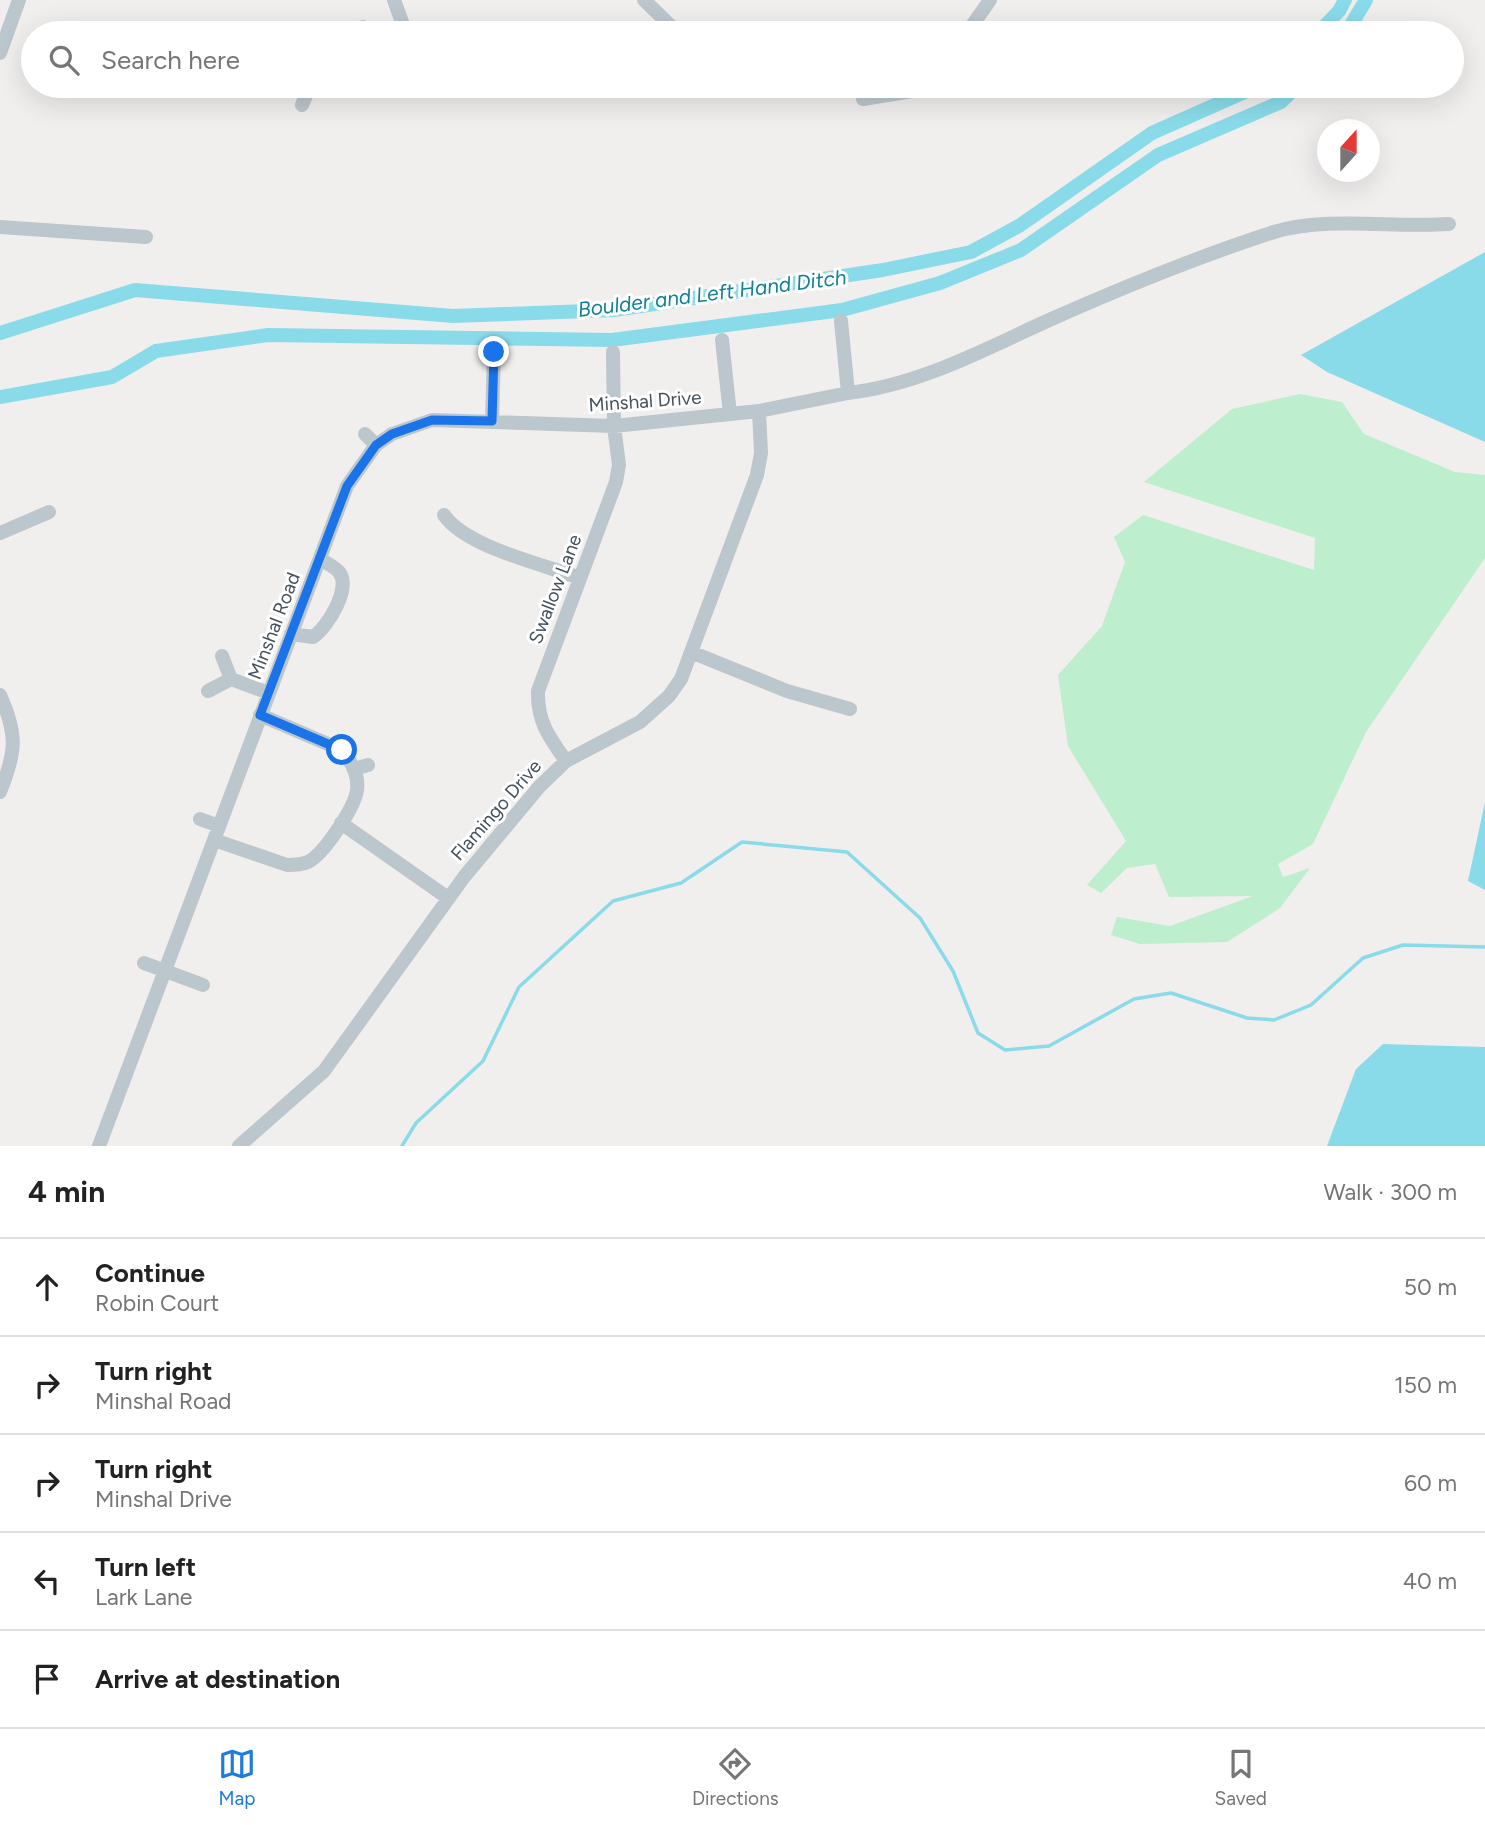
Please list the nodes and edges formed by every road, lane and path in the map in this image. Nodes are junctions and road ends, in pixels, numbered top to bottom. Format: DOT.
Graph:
graph roads {
  1 [pos="19,0"];
  2 [pos="394,0"];
  3 [pos="644,0"];
  4 [pos="990,0"];
  5 [pos="402,21"];
  6 [pos="666,21"];
  7 [pos="975,21"];
  8 [pos="0,53"];
  9 [pos="305,98"];
  10 [pos="869,98"];
  11 [pos="863,99"];
  12 [pos="302,105"];
  13 [pos="1449,224"];
  14 [pos="0,227"];
  15 [pos="146,237"];
  16 [pos="841,321"];
  17 [pos="722,340"];
  18 [pos="494,352"];
  19 [pos="613,352"];
  20 [pos="848,393"];
  21 [pos="759,411"];
  22 [pos="730,414"];
  23 [pos="492,421"];
  24 [pos="614,426"];
  25 [pos="365,434"];
  26 [pos="376,445"];
  27 [pos="49,512"];
  28 [pos="444,515"];
  29 [pos="0,533"];
  30 [pos="320,559"];
  31 [pos="580,578"];
  32 [pos="291,634"];
  33 [pos="691,652"];
  34 [pos="222,656"];
  35 [pos="231,679"];
  36 [pos="208,691"];
  37 [pos="269,693"];
  38 [pos="0,695"];
  39 [pos="850,709"];
  40 [pos="260,715"];
  41 [pos="566,761"];
  42 [pos="0,792"];
  43 [pos="200,819"];
  44 [pos="341,823"];
  45 [pos="217,833"];
  46 [pos="448,898"];
  47 [pos="144,963"];
  48 [pos="165,971"];
  49 [pos="203,985"];
  50 [pos="99,1146"];
  51 [pos="239,1146"];
  1 -- 8 [label="street"];
  2 -- 5 [label="street"];
  3 -- 6 [label="street"];
  4 -- 7 [label="street"];
  9 -- 12 [label="street"];
  10 -- 11 [label="street"];
  13 -- 20 [label="street, Minshal Drive"];
  14 -- 15 [label="street"];
  16 -- 20 [label="street"];
  17 -- 22 [label="street"];
  18 -- 23 [label="street"];
  19 -- 24 [label="street, Swallow Lane"];
  20 -- 21 [label="street, Minshal Drive"];
  21 -- 22 [label="street, Minshal Drive"];
  21 -- 33 [label="street, Flamingo Drive"];
  22 -- 24 [label="street, Minshal Drive"];
  23 -- 24 [label="street, Minshal Drive"];
  23 -- 26 [label="street, Minshal Drive"];
  24 -- 31 [label="street, Swallow Lane"];
  25 -- 26 [label="street"];
  26 -- 30 [label="street, Minshal Road"];
  27 -- 29 [label="street"];
  28 -- 31 [label="street"];
  30 -- 32 [label="street, Minshal Road"];
  30 -- 32 [label="street"];
  31 -- 41 [label="street, Swallow Lane"];
  32 -- 37 [label="street, Minshal Road"];
  33 -- 39 [label="street"];
  33 -- 41 [label="street, Flamingo Drive"];
  34 -- 35 [label="street"];
  35 -- 36 [label="street"];
  35 -- 37 [label="street"];
  37 -- 40 [label="street, Minshal Road"];
  38 -- 42 [label="street"];
  40 -- 44 [label="street"];
  40 -- 45 [label="street, Minshal Road"];
  41 -- 46 [label="street, Flamingo Drive"];
  43 -- 45 [label="street"];
  44 -- 45 [label="street"];
  44 -- 46 [label="street"];
  45 -- 48 [label="street, Minshal Road"];
  46 -- 51 [label="street, Flamingo Drive"];
  47 -- 48 [label="street"];
  48 -- 49 [label="street"];
  48 -- 50 [label="street, Minshal Road"];
}
